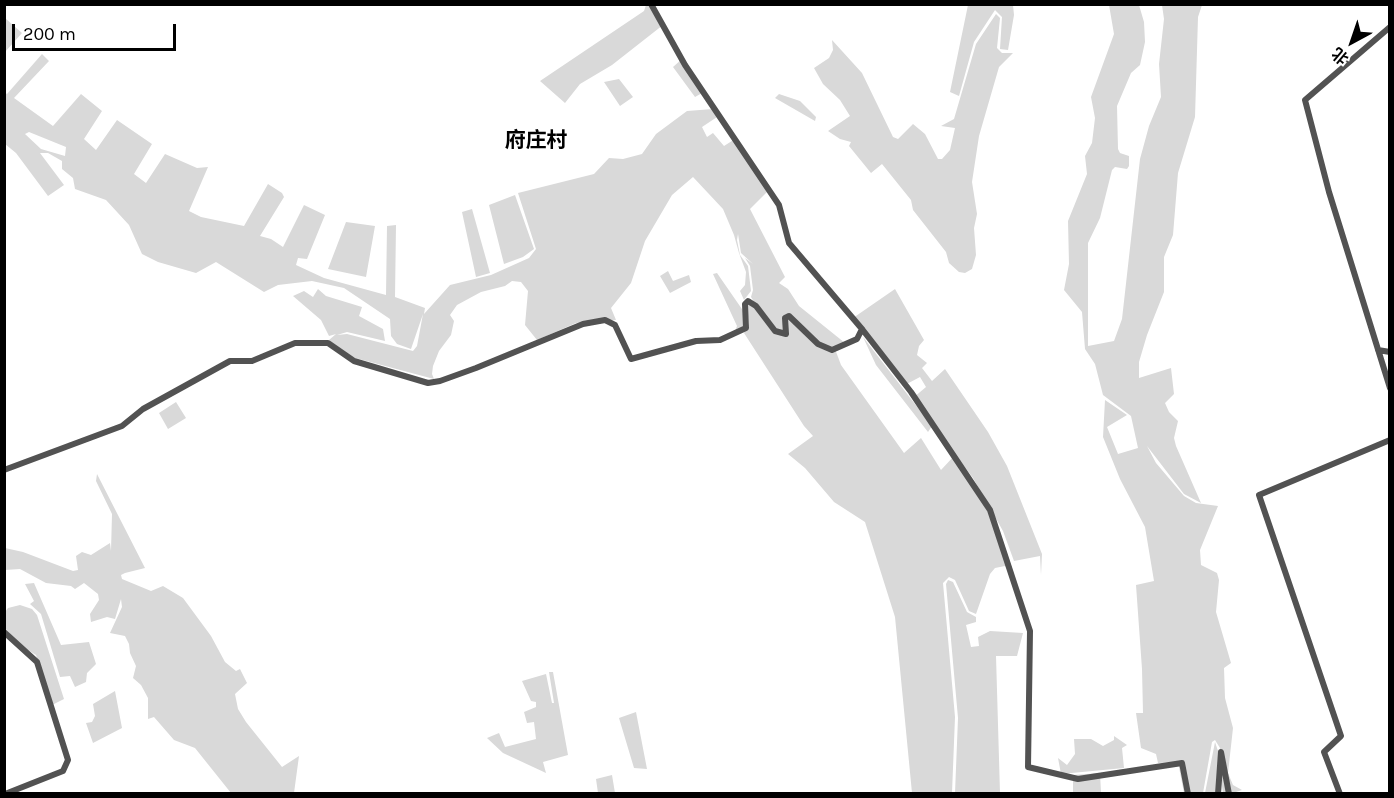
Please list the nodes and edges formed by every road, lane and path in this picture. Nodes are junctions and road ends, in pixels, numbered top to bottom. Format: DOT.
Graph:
graph roads {
  1 [pos="651,4"];
  2 [pos="1389,27"];
  3 [pos="862,329"];
  4 [pos="1378,350"];
  5 [pos="1389,352"];
  6 [pos="1389,388"];
  7 [pos="1389,440"];
  8 [pos="4,470"];
  9 [pos="4,632"];
  10 [pos="5,794"];
  11 [pos="1188,794"];
  12 [pos="1218,794"];
  13 [pos="1229,794"];
  14 [pos="1340,794"];
  1 -- 3 [label="street"];
  2 -- 4 [label="street"];
  3 -- 8 [label="street"];
  3 -- 11 [label="street"];
  4 -- 5 [label="street"];
  4 -- 6 [label="street"];
  7 -- 14 [label="street"];
  9 -- 10 [label="street"];
  12 -- 13 [label="street"];
}
